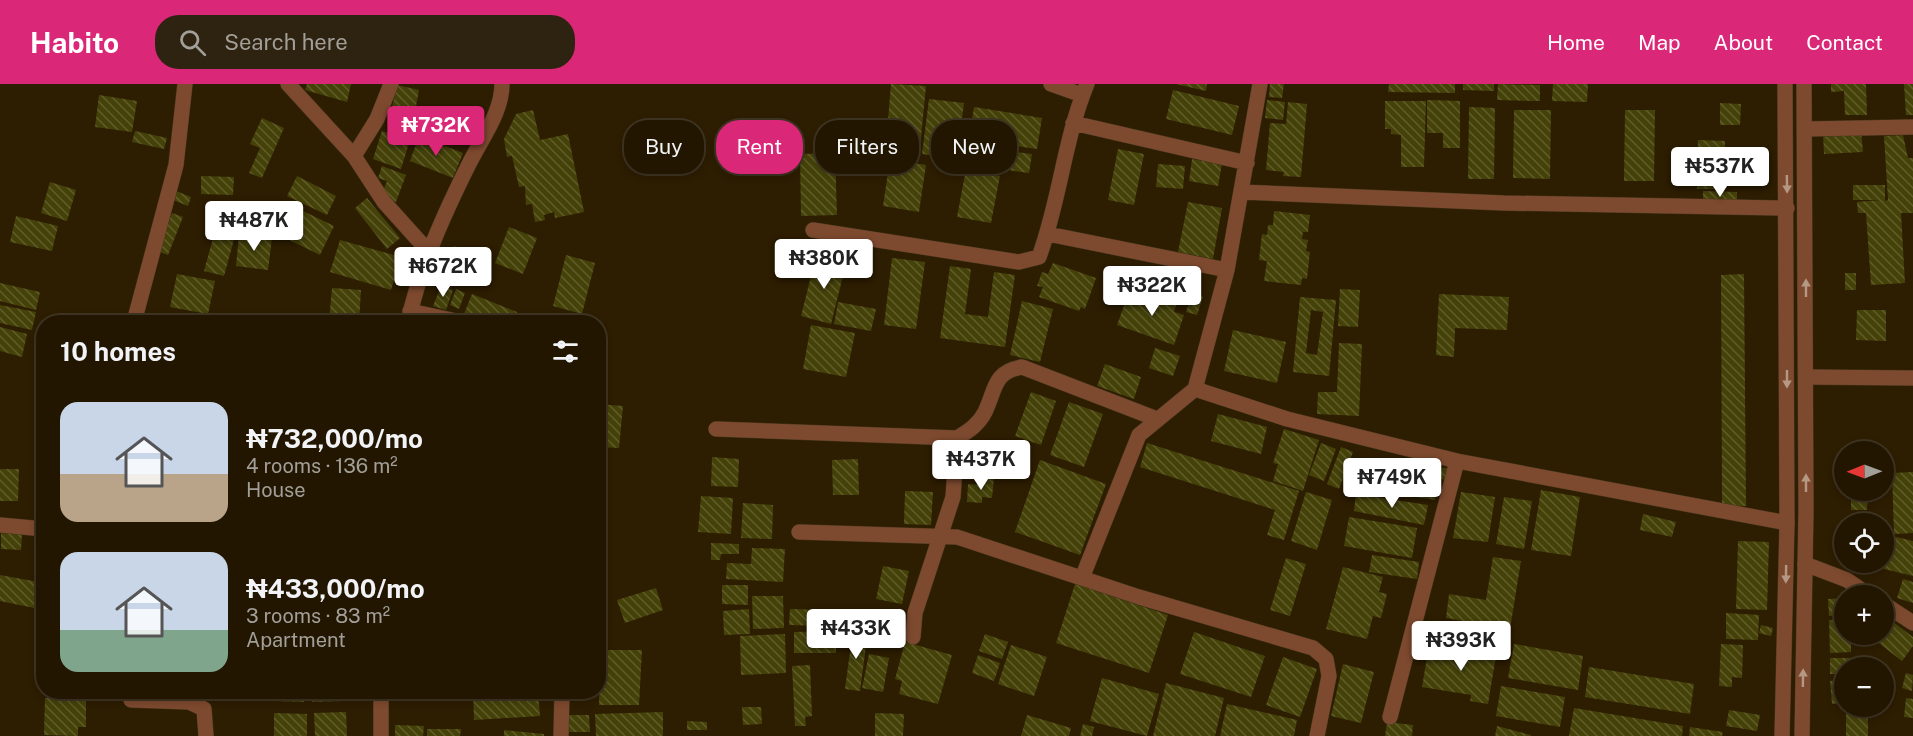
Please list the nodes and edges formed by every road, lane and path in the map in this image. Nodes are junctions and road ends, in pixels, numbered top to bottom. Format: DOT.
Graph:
graph roads {
  1 [pos="185,84"];
  2 [pos="288,84"];
  3 [pos="391,84"];
  4 [pos="502,84"];
  5 [pos="1051,84"];
  6 [pos="1260,84"];
  7 [pos="1785,84"];
  8 [pos="1804,84"];
  9 [pos="1085,89"];
  10 [pos="1073,123"];
  11 [pos="1913,127"];
  12 [pos="1805,129"];
  13 [pos="354,156"];
  14 [pos="1247,163"];
  15 [pos="1241,192"];
  16 [pos="1787,208"];
  17 [pos="813,230"];
  18 [pos="1048,234"];
  19 [pos="429,252"];
  20 [pos="1227,270"];
  21 [pos="136,315"];
  22 [pos="410,315"];
  23 [pos="1806,377"];
  24 [pos="1913,378"];
  25 [pos="1196,389"];
  26 [pos="1157,419"];
  27 [pos="716,429"];
  28 [pos="957,438"];
  29 [pos="1457,461"];
  30 [pos="1787,523"];
  31 [pos="0,525"];
  32 [pos="36,528"];
  33 [pos="799,532"];
  34 [pos="942,535"];
  35 [pos="1805,564"];
  36 [pos="1082,578"];
  37 [pos="1854,585"];
  38 [pos="1894,611"];
  39 [pos="1913,623"];
  40 [pos="913,637"];
  41 [pos="381,699"];
  42 [pos="562,699"];
  43 [pos="131,700"];
  44 [pos="1390,717"];
  45 [pos="206,736"];
  46 [pos="381,736"];
  47 [pos="561,736"];
  48 [pos="1317,736"];
  49 [pos="1782,736"];
  50 [pos="1802,736"];
  1 -- 21 [label="street"];
  2 -- 13 [label="street"];
  3 -- 13 [label="street"];
  4 -- 19 [label="street"];
  5 -- 9 [label="street"];
  6 -- 14 [label="street"];
  7 -- 16 [label="street, one-way"];
  8 -- 12 [label="street"];
  9 -- 10 [label="street"];
  10 -- 14 [label="street"];
  10 -- 18 [label="street"];
  11 -- 12 [label="street"];
  23 -- 12 [label="street, one-way"];
  13 -- 19 [label="street"];
  14 -- 15 [label="street"];
  15 -- 16 [label="street"];
  15 -- 20 [label="street"];
  16 -- 30 [label="street, one-way"];
  17 -- 18 [label="street"];
  18 -- 20 [label="street"];
  19 -- 22 [label="street"];
  20 -- 25 [label="street"];
  23 -- 24 [label="street"];
  35 -- 23 [label="street, one-way"];
  25 -- 26 [label="street"];
  25 -- 29 [label="street"];
  26 -- 28 [label="street"];
  26 -- 36 [label="street"];
  27 -- 28 [label="street"];
  28 -- 34 [label="street"];
  29 -- 30 [label="street"];
  29 -- 44 [label="street"];
  30 -- 49 [label="street, one-way"];
  31 -- 32 [label="street"];
  33 -- 34 [label="street"];
  34 -- 36 [label="street"];
  34 -- 40 [label="street"];
  35 -- 37 [label="street"];
  50 -- 35 [label="street, one-way"];
  36 -- 48 [label="street"];
  38 -- 39 [label="street"];
  41 -- 46 [label="street"];
  42 -- 47 [label="street"];
  43 -- 45 [label="street"];
}
